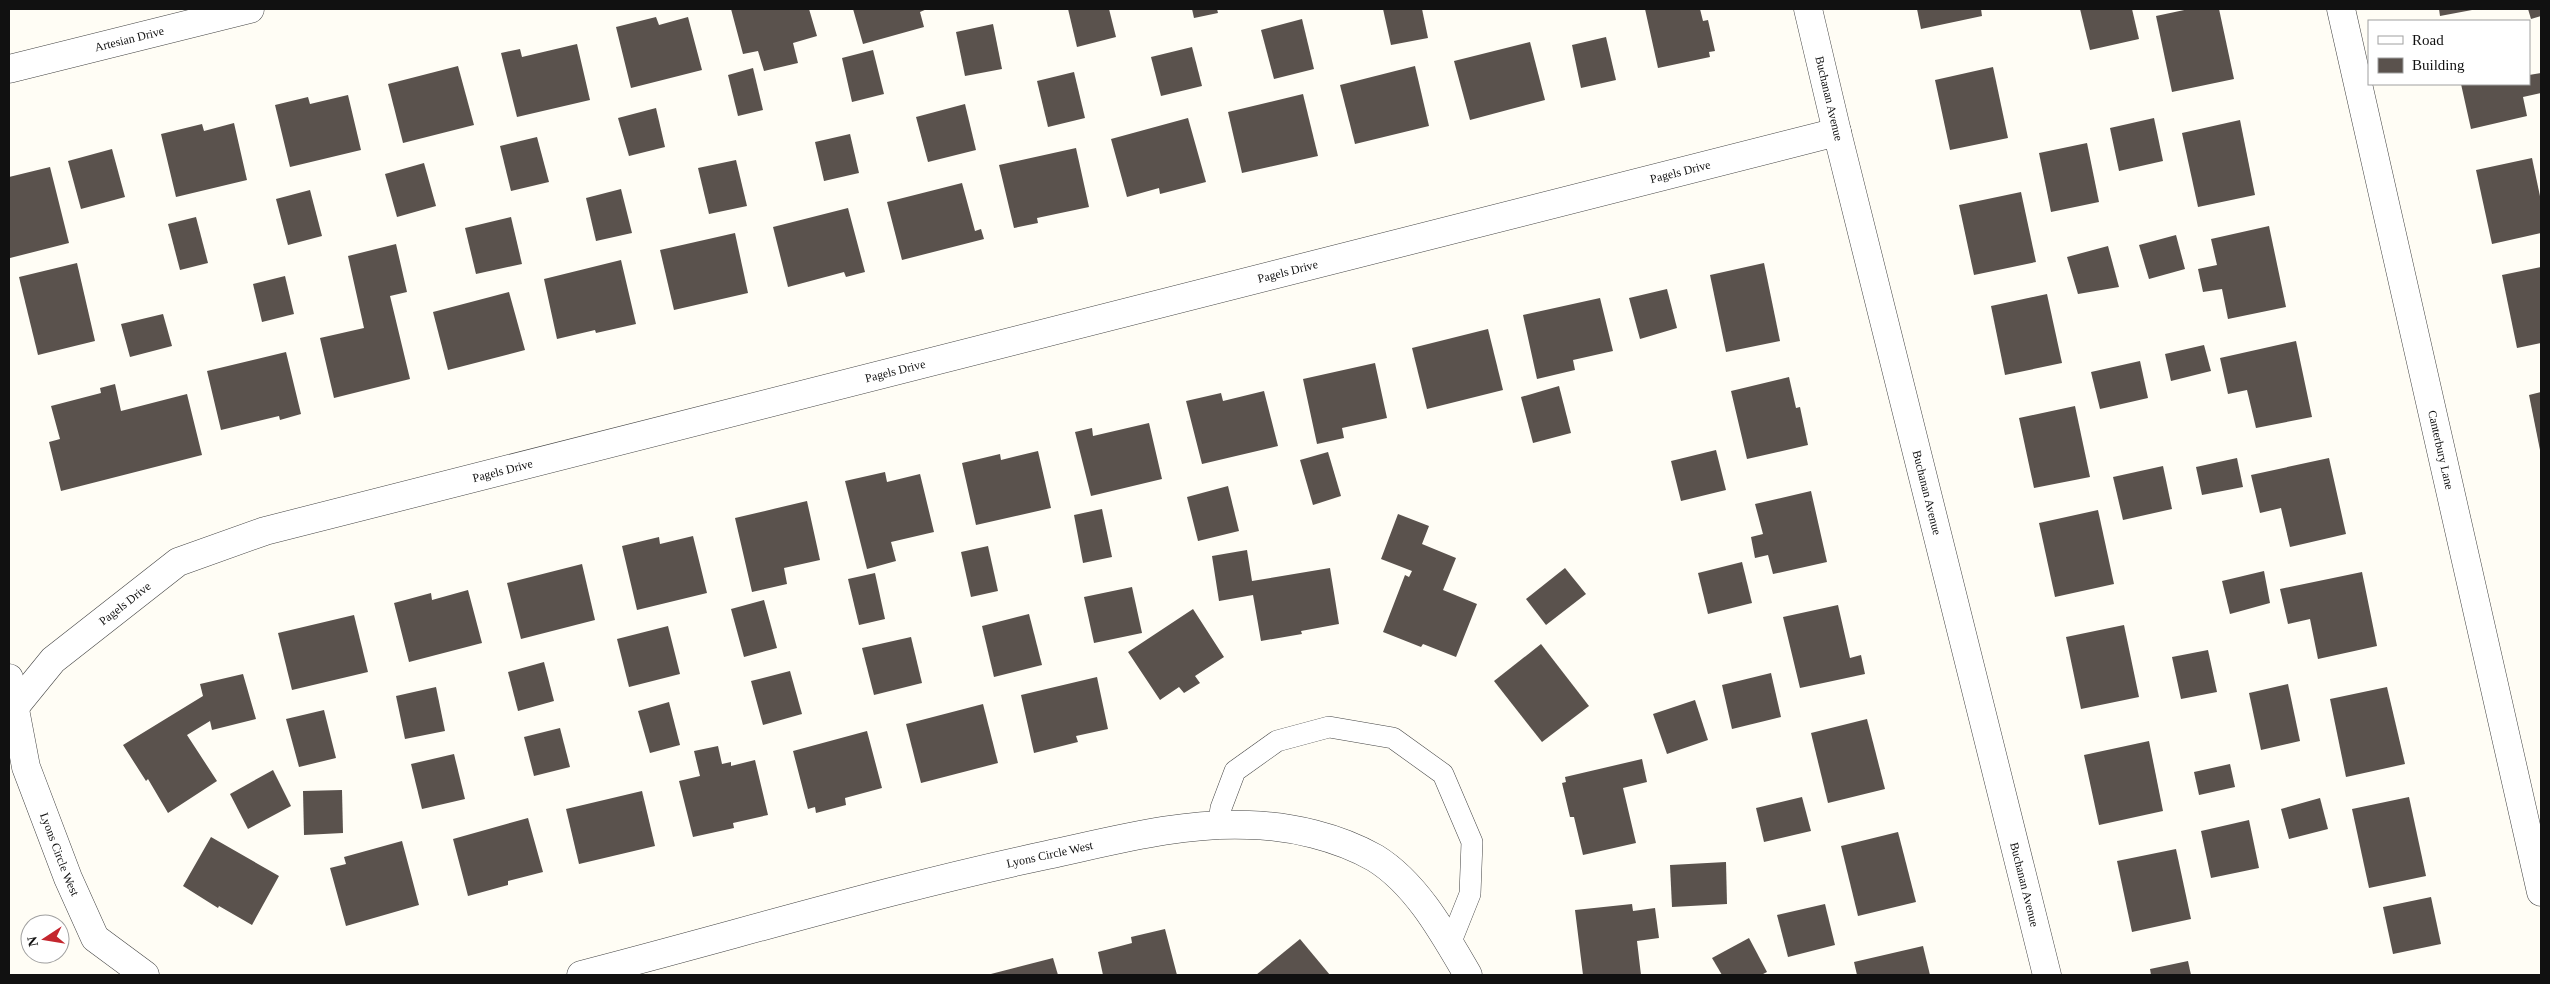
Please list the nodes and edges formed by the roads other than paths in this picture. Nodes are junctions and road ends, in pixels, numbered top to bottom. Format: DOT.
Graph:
graph roads {
  1 [pos="250,9"];
  2 [pos="1808,9"];
  3 [pos="2340,9"];
  4 [pos="9,68"];
  5 [pos="1837,132"];
  6 [pos="9,678"];
  7 [pos="12,711"];
  8 [pos="1218,826"];
  9 [pos="2541,892"];
  10 [pos="1450,944"];
  11 [pos="145,975"];
  12 [pos="581,975"];
  13 [pos="1468,975"];
  14 [pos="2047,975"];
  1 -- 4 [label="street, Artesian Drive"];
  2 -- 5 [label="street, Buchanan Avenue"];
  3 -- 9 [label="street, Canterbury Lane"];
  5 -- 7 [label="street, Pagels Drive"];
  5 -- 14 [label="street, Buchanan Avenue"];
  6 -- 7 [label="street, Lyons Circle West"];
  7 -- 11 [label="street, Lyons Circle West"];
  8 -- 10 [label="street, Lyons Circle West"];
  8 -- 10 [label="lane"];
  8 -- 12 [label="street, Lyons Circle West"];
  10 -- 13 [label="street, Lyons Circle West"];
}
